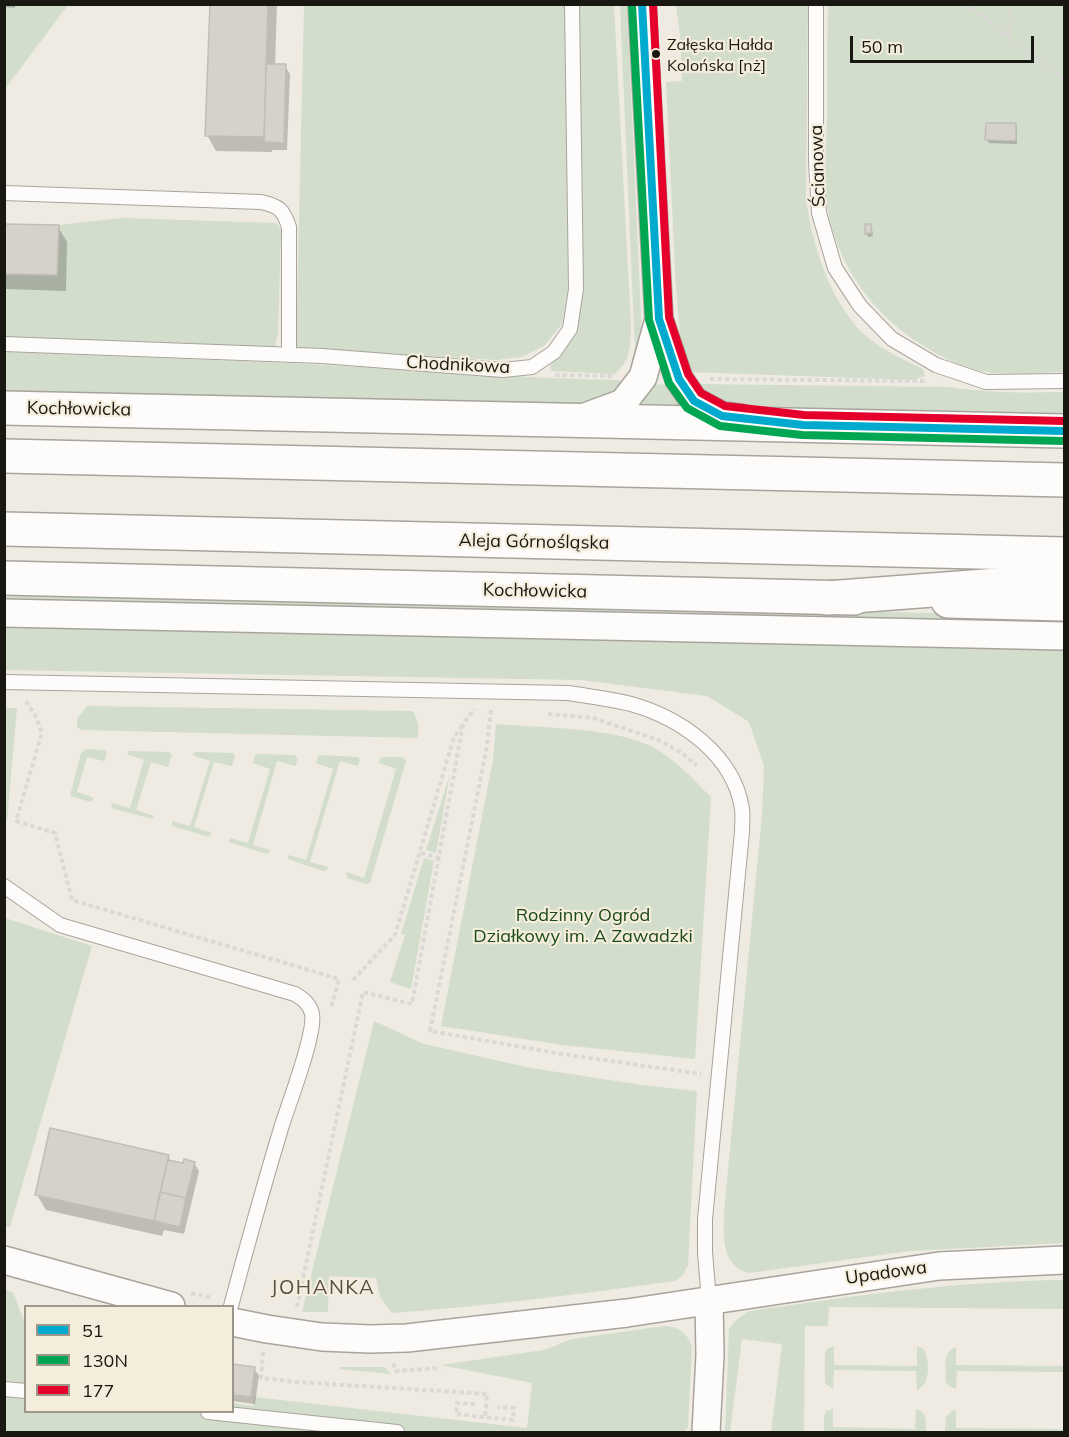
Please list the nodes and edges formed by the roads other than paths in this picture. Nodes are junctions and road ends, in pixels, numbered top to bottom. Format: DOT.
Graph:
graph roads {
  1 [pos="572,4"];
  2 [pos="642,4"];
  3 [pos="816,4"];
  4 [pos="4,193"];
  5 [pos="659,319"];
  6 [pos="4,344"];
  7 [pos="289,355"];
  8 [pos="1065,381"];
  9 [pos="4,408"];
  10 [pos="574,420"];
  11 [pos="803,425"];
  12 [pos="1065,431"];
  13 [pos="4,456"];
  14 [pos="1065,480"];
  15 [pos="4,529"];
  16 [pos="1065,554"];
  17 [pos="4,578"];
  18 [pos="1065,580"];
  19 [pos="827,598"];
  20 [pos="1065,604"];
  21 [pos="4,613"];
  22 [pos="1065,636"];
  23 [pos="4,682"];
  24 [pos="4,886"];
  25 [pos="4,1260"];
  26 [pos="1065,1260"];
  27 [pos="709,1301"];
  28 [pos="167,1305"];
  29 [pos="231,1305"];
  30 [pos="234,1322"];
  31 [pos="4,1389"];
  32 [pos="24,1391"];
  33 [pos="216,1413"];
  34 [pos="397,1432"];
  35 [pos="706,1432"];
  1 -- 7 [label="lane, Chodnikowa"];
  2 -- 5 [label="street"];
  3 -- 8 [label="lane, Ścianowa"];
  4 -- 7 [label="lane"];
  5 -- 10 [label="street"];
  5 -- 11 [label="street"];
  6 -- 7 [label="lane, Chodnikowa"];
  9 -- 10 [label="main road, Kochłowicka"];
  10 -- 11 [label="main road, Kochłowicka"];
  11 -- 12 [label="main road"];
  13 -- 14 [label="main road"];
  15 -- 16 [label="main road, Aleja Górnośląska"];
  17 -- 19 [label="main road, Kochłowicka"];
  18 -- 19 [label="main road"];
  19 -- 20 [label="main road, Kochłowicka"];
  21 -- 22 [label="street"];
  23 -- 27 [label="lane"];
  24 -- 29 [label="lane"];
  25 -- 28 [label="street"];
  26 -- 27 [label="street, Upadowa"];
  27 -- 30 [label="street, Upadowa"];
  27 -- 35 [label="street"];
  31 -- 32 [label="lane"];
  33 -- 34 [label="lane"];
}
